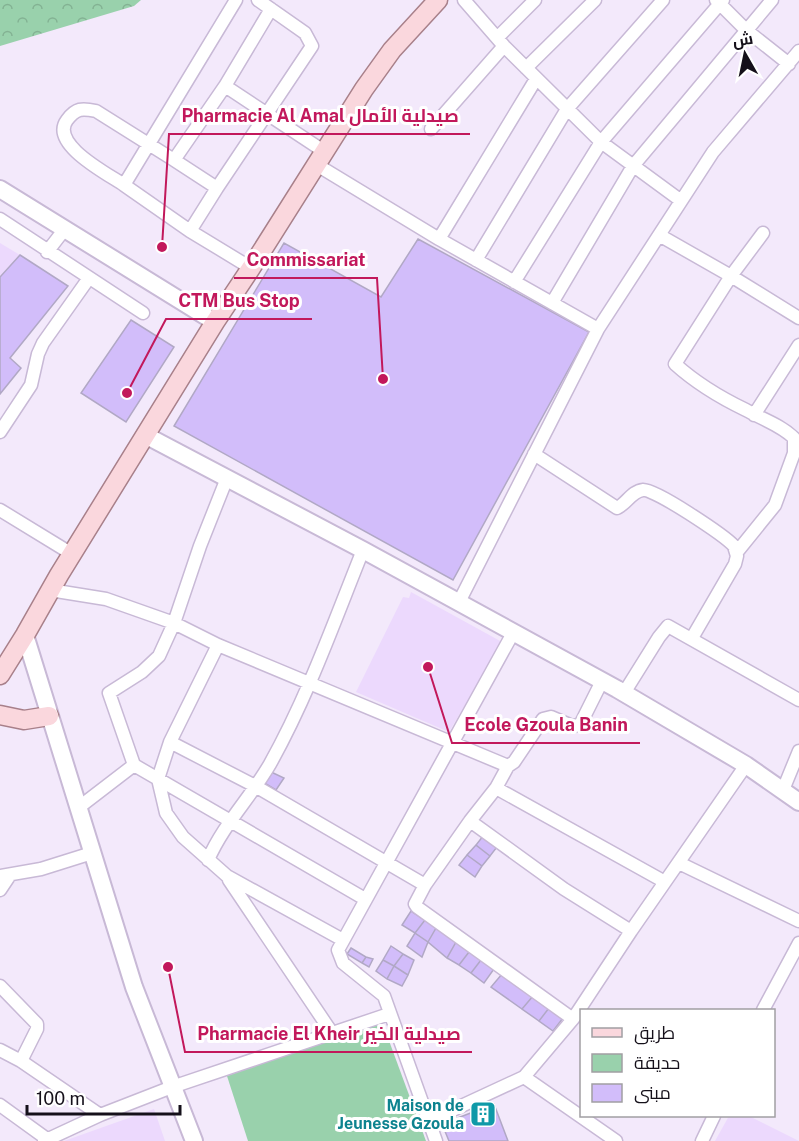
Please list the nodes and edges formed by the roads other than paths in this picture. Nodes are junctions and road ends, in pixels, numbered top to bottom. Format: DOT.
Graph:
graph roads {
  1 [pos="236,0"];
  2 [pos="258,0"];
  3 [pos="438,0"];
  4 [pos="464,0"];
  5 [pos="535,0"];
  6 [pos="595,0"];
  7 [pos="663,0"];
  8 [pos="772,0"];
  9 [pos="720,1"];
  10 [pos="271,9"];
  11 [pos="746,30"];
  12 [pos="500,42"];
  13 [pos="799,51"];
  14 [pos="789,64"];
  15 [pos="526,68"];
  16 [pos="537,79"];
  17 [pos="225,86"];
  18 [pos="567,109"];
  19 [pos="267,114"];
  20 [pos="431,129"];
  21 [pos="601,141"];
  22 [pos="150,143"];
  23 [pos="321,159"];
  24 [pos="174,160"];
  25 [pos="633,166"];
  26 [pos="124,185"];
  27 [pos="217,188"];
  28 [pos="0,189"];
  29 [pos="680,200"];
  30 [pos="0,219"];
  31 [pos="64,230"];
  32 [pos="190,231"];
  33 [pos="763,233"];
  34 [pos="659,235"];
  35 [pos="439,239"];
  36 [pos="47,252"];
  37 [pos="476,260"];
  38 [pos="251,268"];
  39 [pos="731,276"];
  40 [pos="89,278"];
  41 [pos="514,282"];
  42 [pos="552,303"];
  43 [pos="143,313"];
  44 [pos="799,318"];
  45 [pos="215,321"];
  46 [pos="598,329"];
  47 [pos="799,345"];
  48 [pos="754,415"];
  49 [pos="0,432"];
  50 [pos="146,435"];
  51 [pos="534,454"];
  52 [pos="227,478"];
  53 [pos="0,510"];
  54 [pos="363,550"];
  55 [pos="737,552"];
  56 [pos="72,554"];
  57 [pos="50,590"];
  58 [pos="459,602"];
  59 [pos="174,623"];
  60 [pos="513,633"];
  61 [pos="26,635"];
  62 [pos="692,638"];
  63 [pos="218,645"];
  64 [pos="0,675"];
  65 [pos="602,681"];
  66 [pos="309,683"];
  67 [pos="624,693"];
  68 [pos="799,700"];
  69 [pos="0,715"];
  70 [pos="49,716"];
  71 [pos="170,742"];
  72 [pos="452,742"];
  73 [pos="799,750"];
  74 [pos="134,765"];
  75 [pos="746,765"];
  76 [pos="508,766"];
  77 [pos="158,779"];
  78 [pos="255,786"];
  79 [pos="496,788"];
  80 [pos="783,790"];
  81 [pos="799,802"];
  82 [pos="78,808"];
  83 [pos="230,820"];
  84 [pos="470,821"];
  85 [pos="92,853"];
  86 [pos="208,860"];
  87 [pos="386,863"];
  88 [pos="679,863"];
  89 [pos="5,875"];
  90 [pos="227,876"];
  91 [pos="665,882"];
  92 [pos="425,885"];
  93 [pos="0,890"];
  94 [pos="365,899"];
  95 [pos="799,921"];
  96 [pos="631,931"];
  97 [pos="344,940"];
  98 [pos="799,943"];
  99 [pos="0,986"];
  100 [pos="764,1009"];
  101 [pos="390,1014"];
  102 [pos="573,1018"];
  103 [pos="332,1033"];
  104 [pos="0,1050"];
  105 [pos="21,1061"];
  106 [pos="524,1077"];
  107 [pos="172,1087"];
  108 [pos="2,1109"];
  109 [pos="100,1115"];
  110 [pos="580,1116"];
  111 [pos="582,1117"];
  112 [pos="714,1117"];
  113 [pos="429,1121"];
  114 [pos="46,1140"];
  115 [pos="194,1141"];
  116 [pos="436,1141"];
  117 [pos="616,1141"];
  118 [pos="702,1141"];
  1 -- 22 [label="street"];
  2 -- 10 [label="street"];
  3 -- 23 [label="main road"];
  4 -- 12 [label="street"];
  5 -- 12 [label="street"];
  6 -- 15 [label="street"];
  7 -- 18 [label="street"];
  8 -- 11 [label="street"];
  9 -- 11 [label="street"];
  9 -- 21 [label="street"];
  10 -- 17 [label="street"];
  10 -- 19 [label="street"];
  11 -- 14 [label="street"];
  11 -- 25 [label="street"];
  12 -- 15 [label="street"];
  12 -- 20 [label="street"];
  13 -- 14 [label="street"];
  14 -- 29 [label="street"];
  15 -- 16 [label="street"];
  16 -- 18 [label="street"];
  16 -- 35 [label="street"];
  17 -- 19 [label="street"];
  17 -- 24 [label="street"];
  18 -- 21 [label="street"];
  18 -- 37 [label="street"];
  19 -- 23 [label="street"];
  19 -- 27 [label="street"];
  21 -- 25 [label="street"];
  21 -- 41 [label="street"];
  22 -- 24 [label="street"];
  22 -- 26 [label="street"];
  22 -- 26 [label="street"];
  23 -- 35 [label="street"];
  23 -- 38 [label="main road"];
  24 -- 27 [label="street"];
  25 -- 29 [label="street"];
  25 -- 42 [label="street"];
  26 -- 32 [label="street"];
  27 -- 32 [label="street"];
  28 -- 31 [label="main road"];
  29 -- 34 [label="street"];
  30 -- 36 [label="street"];
  31 -- 36 [label="street"];
  31 -- 45 [label="main road"];
  32 -- 38 [label="street"];
  33 -- 39 [label="street"];
  34 -- 39 [label="street"];
  34 -- 46 [label="street"];
  35 -- 37 [label="street"];
  36 -- 40 [label="street"];
  37 -- 41 [label="street"];
  38 -- 45 [label="main road"];
  39 -- 44 [label="street"];
  39 -- 48 [label="street"];
  40 -- 43 [label="street"];
  40 -- 49 [label="street"];
  41 -- 42 [label="street"];
  42 -- 46 [label="street"];
  45 -- 50 [label="main road"];
  46 -- 51 [label="street"];
  47 -- 48 [label="street"];
  48 -- 55 [label="street"];
  50 -- 52 [label="main road"];
  50 -- 56 [label="main road"];
  51 -- 55 [label="street"];
  51 -- 58 [label="street"];
  52 -- 54 [label="main road"];
  52 -- 59 [label="street"];
  53 -- 56 [label="street"];
  54 -- 58 [label="main road"];
  54 -- 66 [label="street"];
  55 -- 62 [label="street"];
  56 -- 57 [label="main road"];
  57 -- 59 [label="street"];
  57 -- 61 [label="main road"];
  58 -- 60 [label="main road"];
  59 -- 63 [label="street"];
  59 -- 74 [label="street"];
  60 -- 65 [label="main road"];
  60 -- 72 [label="street"];
  61 -- 64 [label="main road"];
  61 -- 70 [label="main road"];
  62 -- 67 [label="street"];
  62 -- 68 [label="street"];
  63 -- 66 [label="street"];
  63 -- 71 [label="street"];
  65 -- 67 [label="main road"];
  65 -- 76 [label="street"];
  66 -- 72 [label="street"];
  66 -- 78 [label="street"];
  67 -- 75 [label="main road"];
  69 -- 70 [label="main road"];
  70 -- 82 [label="main road"];
  71 -- 77 [label="street"];
  71 -- 78 [label="street"];
  72 -- 76 [label="street"];
  72 -- 87 [label="street"];
  73 -- 80 [label="street"];
  74 -- 77 [label="street"];
  74 -- 82 [label="street"];
  75 -- 80 [label="main road"];
  75 -- 88 [label="street"];
  76 -- 79 [label="street"];
  77 -- 83 [label="street"];
  77 -- 86 [label="street"];
  78 -- 83 [label="street"];
  78 -- 87 [label="street"];
  79 -- 84 [label="street"];
  79 -- 91 [label="street"];
  80 -- 81 [label="main road"];
  82 -- 85 [label="main road"];
  83 -- 86 [label="street"];
  83 -- 94 [label="street"];
  84 -- 92 [label="street"];
  84 -- 96 [label="street"];
  85 -- 89 [label="street"];
  85 -- 107 [label="main road"];
  86 -- 90 [label="street"];
  87 -- 92 [label="street"];
  87 -- 94 [label="street"];
  88 -- 91 [label="street"];
  88 -- 95 [label="street"];
  89 -- 93 [label="street"];
  90 -- 97 [label="street"];
  90 -- 103 [label="street"];
  91 -- 96 [label="street"];
  92 -- 102 [label="street"];
  94 -- 97 [label="street"];
  96 -- 102 [label="street"];
  97 -- 101 [label="street"];
  98 -- 100 [label="street"];
  99 -- 105 [label="street"];
  101 -- 103 [label="street"];
  101 -- 113 [label="street"];
  102 -- 106 [label="street"];
  103 -- 107 [label="street"];
  104 -- 105 [label="street"];
  105 -- 109 [label="street"];
  106 -- 110 [label="street"];
  106 -- 113 [label="street"];
  107 -- 109 [label="street"];
  107 -- 115 [label="main road"];
  108 -- 114 [label="street"];
  109 -- 114 [label="street"];
  111 -- 117 [label="street"];
  112 -- 118 [label="street"];
  113 -- 116 [label="street"];
}
